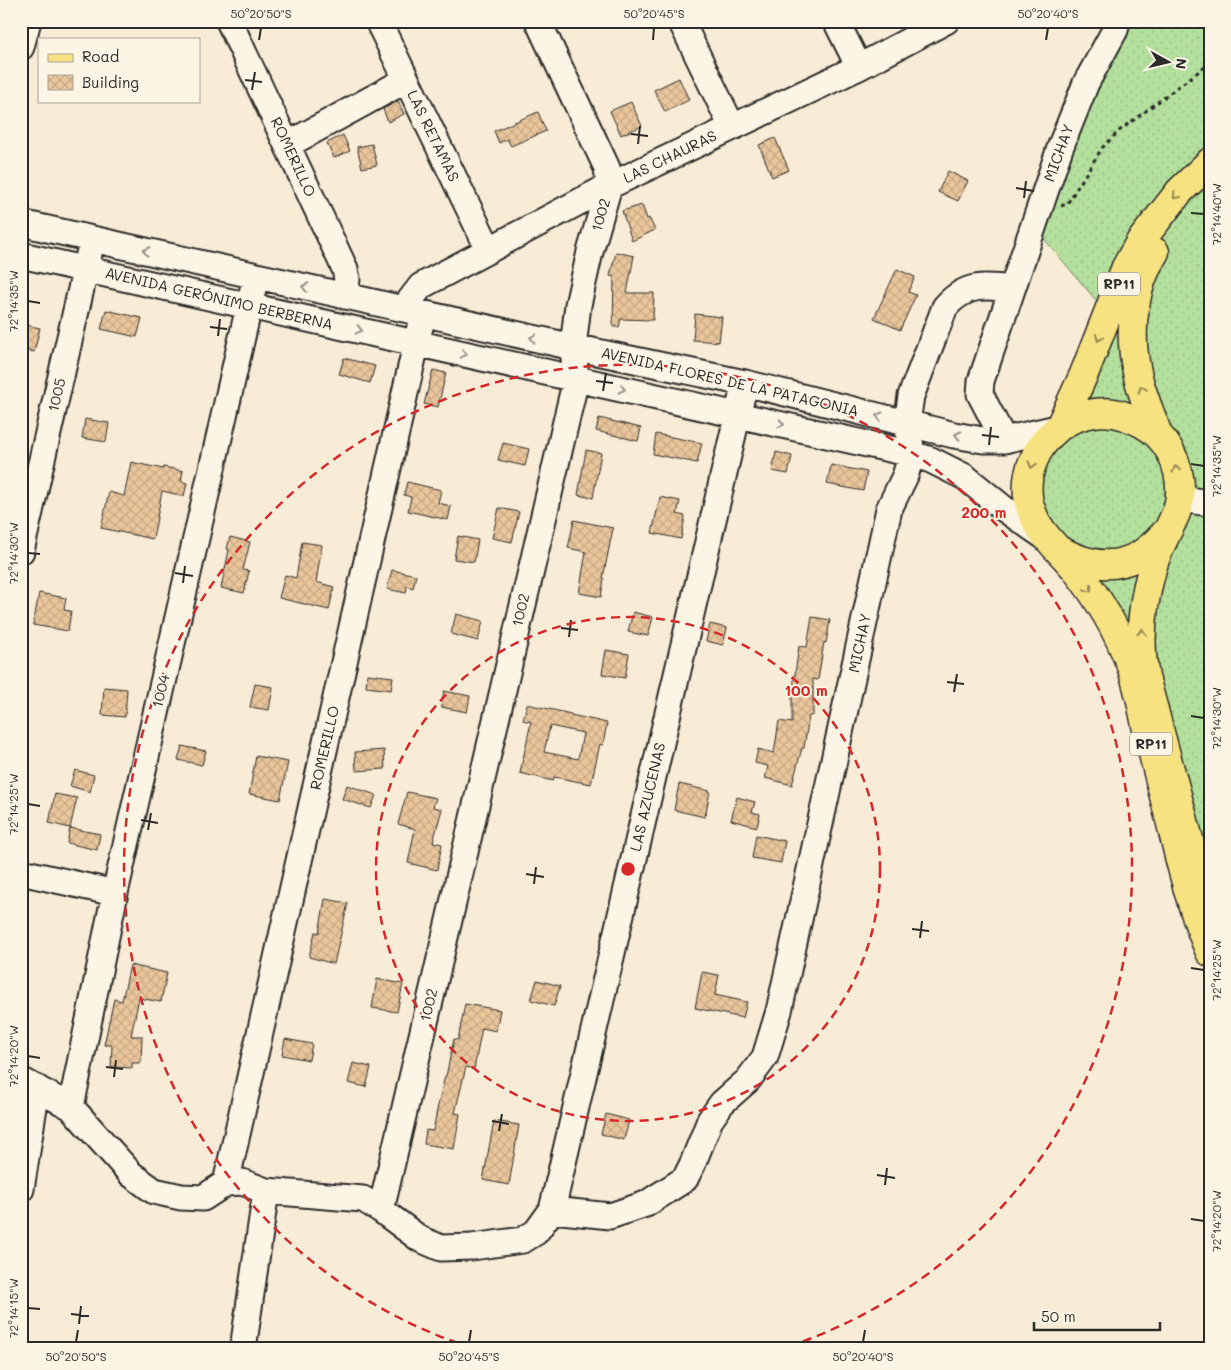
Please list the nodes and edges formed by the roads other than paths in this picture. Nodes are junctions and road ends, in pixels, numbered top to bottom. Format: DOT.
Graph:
graph roads {
  1 [pos="28,21"];
  2 [pos="228,21"];
  3 [pos="378,21"];
  4 [pos="538,21"];
  5 [pos="681,21"];
  6 [pos="836,21"];
  7 [pos="946,21"];
  8 [pos="1116,21"];
  9 [pos="21,47"];
  10 [pos="859,67"];
  11 [pos="406,80"];
  12 [pos="732,127"];
  13 [pos="287,145"];
  14 [pos="1210,162"];
  15 [pos="609,186"];
  16 [pos="1210,187"];
  17 [pos="21,223"];
  18 [pos="92,239"];
  19 [pos="490,250"];
  20 [pos="21,255"];
  21 [pos="86,269"];
  22 [pos="256,276"];
  23 [pos="1012,289"];
  24 [pos="345,296"];
  25 [pos="250,306"];
  26 [pos="413,310"];
  27 [pos="416,343"];
  28 [pos="573,347"];
  29 [pos="576,379"];
  30 [pos="745,383"];
  31 [pos="738,415"];
  32 [pos="907,422"];
  33 [pos="1059,427"];
  34 [pos="1158,435"];
  35 [pos="1004,440"];
  36 [pos="912,454"];
  37 [pos="1180,499"];
  38 [pos="1210,503"];
  39 [pos="1166,532"];
  40 [pos="1052,544"];
  41 [pos="21,551"];
  42 [pos="21,872"];
  43 [pos="115,893"];
  44 [pos="1210,917"];
  45 [pos="1210,952"];
  46 [pos="29,1084"];
  47 [pos="71,1107"];
  48 [pos="226,1183"];
  49 [pos="21,1189"];
  50 [pos="266,1191"];
  51 [pos="381,1210"];
  52 [pos="552,1210"];
  53 [pos="243,1349"];
  1 -- 9 [label="street"];
  2 -- 13 [label="street, ROMERILLO"];
  3 -- 11 [label="street, LAS RETAMAS"];
  4 -- 15 [label="street, 1002"];
  5 -- 12 [label="street"];
  6 -- 10 [label="street"];
  7 -- 10 [label="street, LAS CHAURAS"];
  8 -- 23 [label="street, MICHAY"];
  10 -- 12 [label="street, LAS CHAURAS"];
  11 -- 13 [label="street"];
  11 -- 19 [label="street, LAS RETAMAS"];
  12 -- 15 [label="street, LAS CHAURAS"];
  13 -- 24 [label="street, ROMERILLO"];
  14 -- 33 [label="main road, RP11, one-way"];
  15 -- 19 [label="street, LAS CHAURAS"];
  15 -- 28 [label="street, 1002"];
  34 -- 16 [label="main road, RP11, one-way"];
  17 -- 18 [label="street, AVENIDA GERÓNIMO BERBERNA"];
  18 -- 21 [label="street, 1005"];
  22 -- 18 [label="street, AVENIDA GERÓNIMO BERBERNA, one-way"];
  19 -- 26 [label="street, LAS CHAURAS"];
  20 -- 21 [label="street, AVENIDA GERÓNIMO BERBERNA"];
  21 -- 25 [label="street, AVENIDA GERÓNIMO BERBERNA"];
  21 -- 41 [label="street, 1005"];
  24 -- 22 [label="street, AVENIDA GERÓNIMO BERBERNA, one-way"];
  22 -- 25 [label="street, 1004"];
  23 -- 32 [label="street, MICHAY"];
  23 -- 35 [label="street, MICHAY"];
  24 -- 26 [label="street, AVENIDA GERÓNIMO BERBERNA"];
  25 -- 27 [label="street, AVENIDA GERÓNIMO BERBERNA, one-way"];
  25 -- 43 [label="street, 1004"];
  26 -- 27 [label="street, ROMERILLO"];
  28 -- 26 [label="street, AVENIDA FLORES DE LA PATAGONIA, one-way"];
  27 -- 29 [label="street, AVENIDA FLORES DE LA PATAGONIA, one-way"];
  27 -- 48 [label="street, ROMERILLO"];
  28 -- 29 [label="street, 1002"];
  28 -- 30 [label="street, AVENIDA FLORES DE LA PATAGONIA"];
  29 -- 31 [label="street, AVENIDA FLORES DE LA PATAGONIA, one-way"];
  29 -- 51 [label="street, 1002"];
  30 -- 31 [label="street, LAS AZUCENAS"];
  32 -- 30 [label="street, AVENIDA FLORES DE LA PATAGONIA, one-way"];
  31 -- 36 [label="street, AVENIDA FLORES DE LA PATAGONIA, one-way"];
  31 -- 52 [label="street, LAS AZUCENAS"];
  35 -- 32 [label="street, AVENIDA FLORES DE LA PATAGONIA, one-way"];
  32 -- 36 [label="street, MICHAY"];
  33 -- 34 [label="main road, RP11"];
  33 -- 35 [label="street, AVENIDA FLORES DE LA PATAGONIA"];
  33 -- 40 [label="main road, RP11, one-way"];
  37 -- 34 [label="main road, RP11, one-way"];
  36 -- 40 [label="street, AVENIDA FLORES DE LA PATAGONIA"];
  36 -- 52 [label="street, MICHAY"];
  37 -- 38 [label="street"];
  37 -- 39 [label="main road, RP11"];
  39 -- 40 [label="main road, RP11"];
  44 -- 39 [label="main road, RP11, one-way"];
  40 -- 45 [label="main road, RP11, one-way"];
  42 -- 43 [label="street"];
  43 -- 47 [label="street, 1004"];
  46 -- 47 [label="street"];
  46 -- 49 [label="street"];
  47 -- 48 [label="street"];
  48 -- 50 [label="street"];
  50 -- 51 [label="street"];
  50 -- 53 [label="street"];
  51 -- 52 [label="street"];
}
